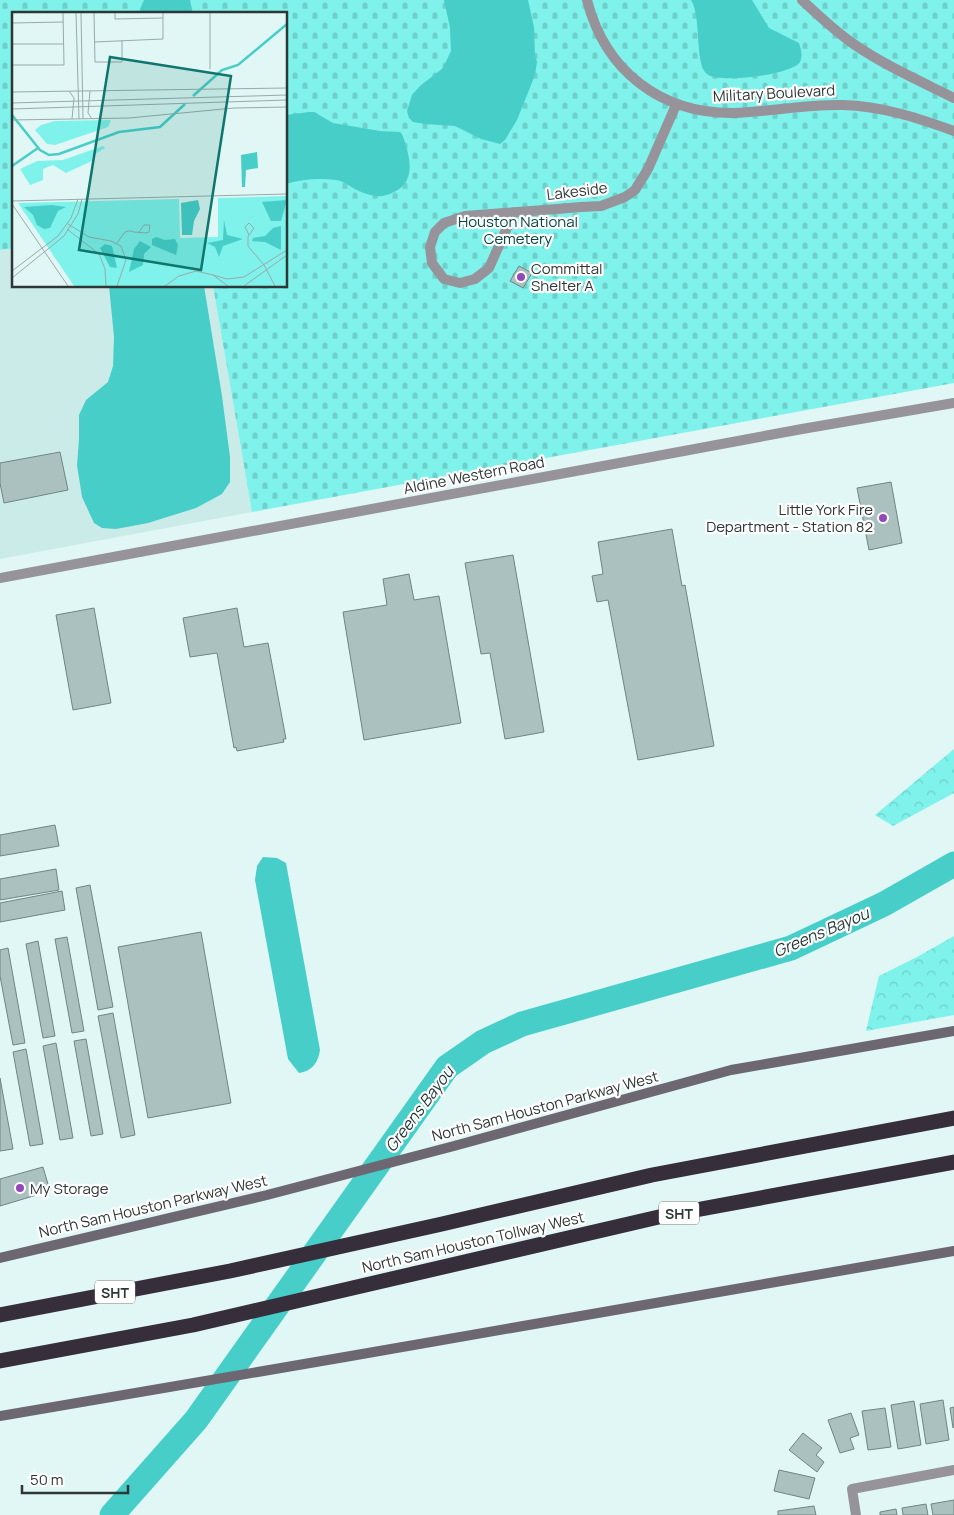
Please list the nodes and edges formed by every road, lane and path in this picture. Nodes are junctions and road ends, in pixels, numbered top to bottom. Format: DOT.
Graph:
graph roads {
  1 [pos="587,0"];
  2 [pos="802,0"];
  3 [pos="954,98"];
  4 [pos="676,105"];
  5 [pos="954,131"];
  6 [pos="514,212"];
  7 [pos="954,403"];
  8 [pos="0,578"];
  9 [pos="954,1030"];
  10 [pos="954,1118"];
  11 [pos="954,1162"];
  12 [pos="954,1250"];
  13 [pos="0,1258"];
  14 [pos="0,1315"];
  15 [pos="0,1361"];
  16 [pos="0,1416"];
  17 [pos="954,1470"];
  18 [pos="856,1515"];
  1 -- 4 [label="street, Military Boulevard"];
  2 -- 3 [label="street"];
  4 -- 5 [label="street, Military Boulevard"];
  4 -- 6 [label="street, Lakeside"];
  6 -- 6 [label="street, Lakeside"];
  7 -- 8 [label="street, Aldine Western Road"];
  9 -- 13 [label="main road, North Sam Houston Parkway West"];
  10 -- 14 [label="highway, North Sam Houston Tollway West / SHT"];
  11 -- 15 [label="highway, North Sam Houston Tollway West / SHT"];
  12 -- 16 [label="main road"];
  17 -- 18 [label="street"];
}
